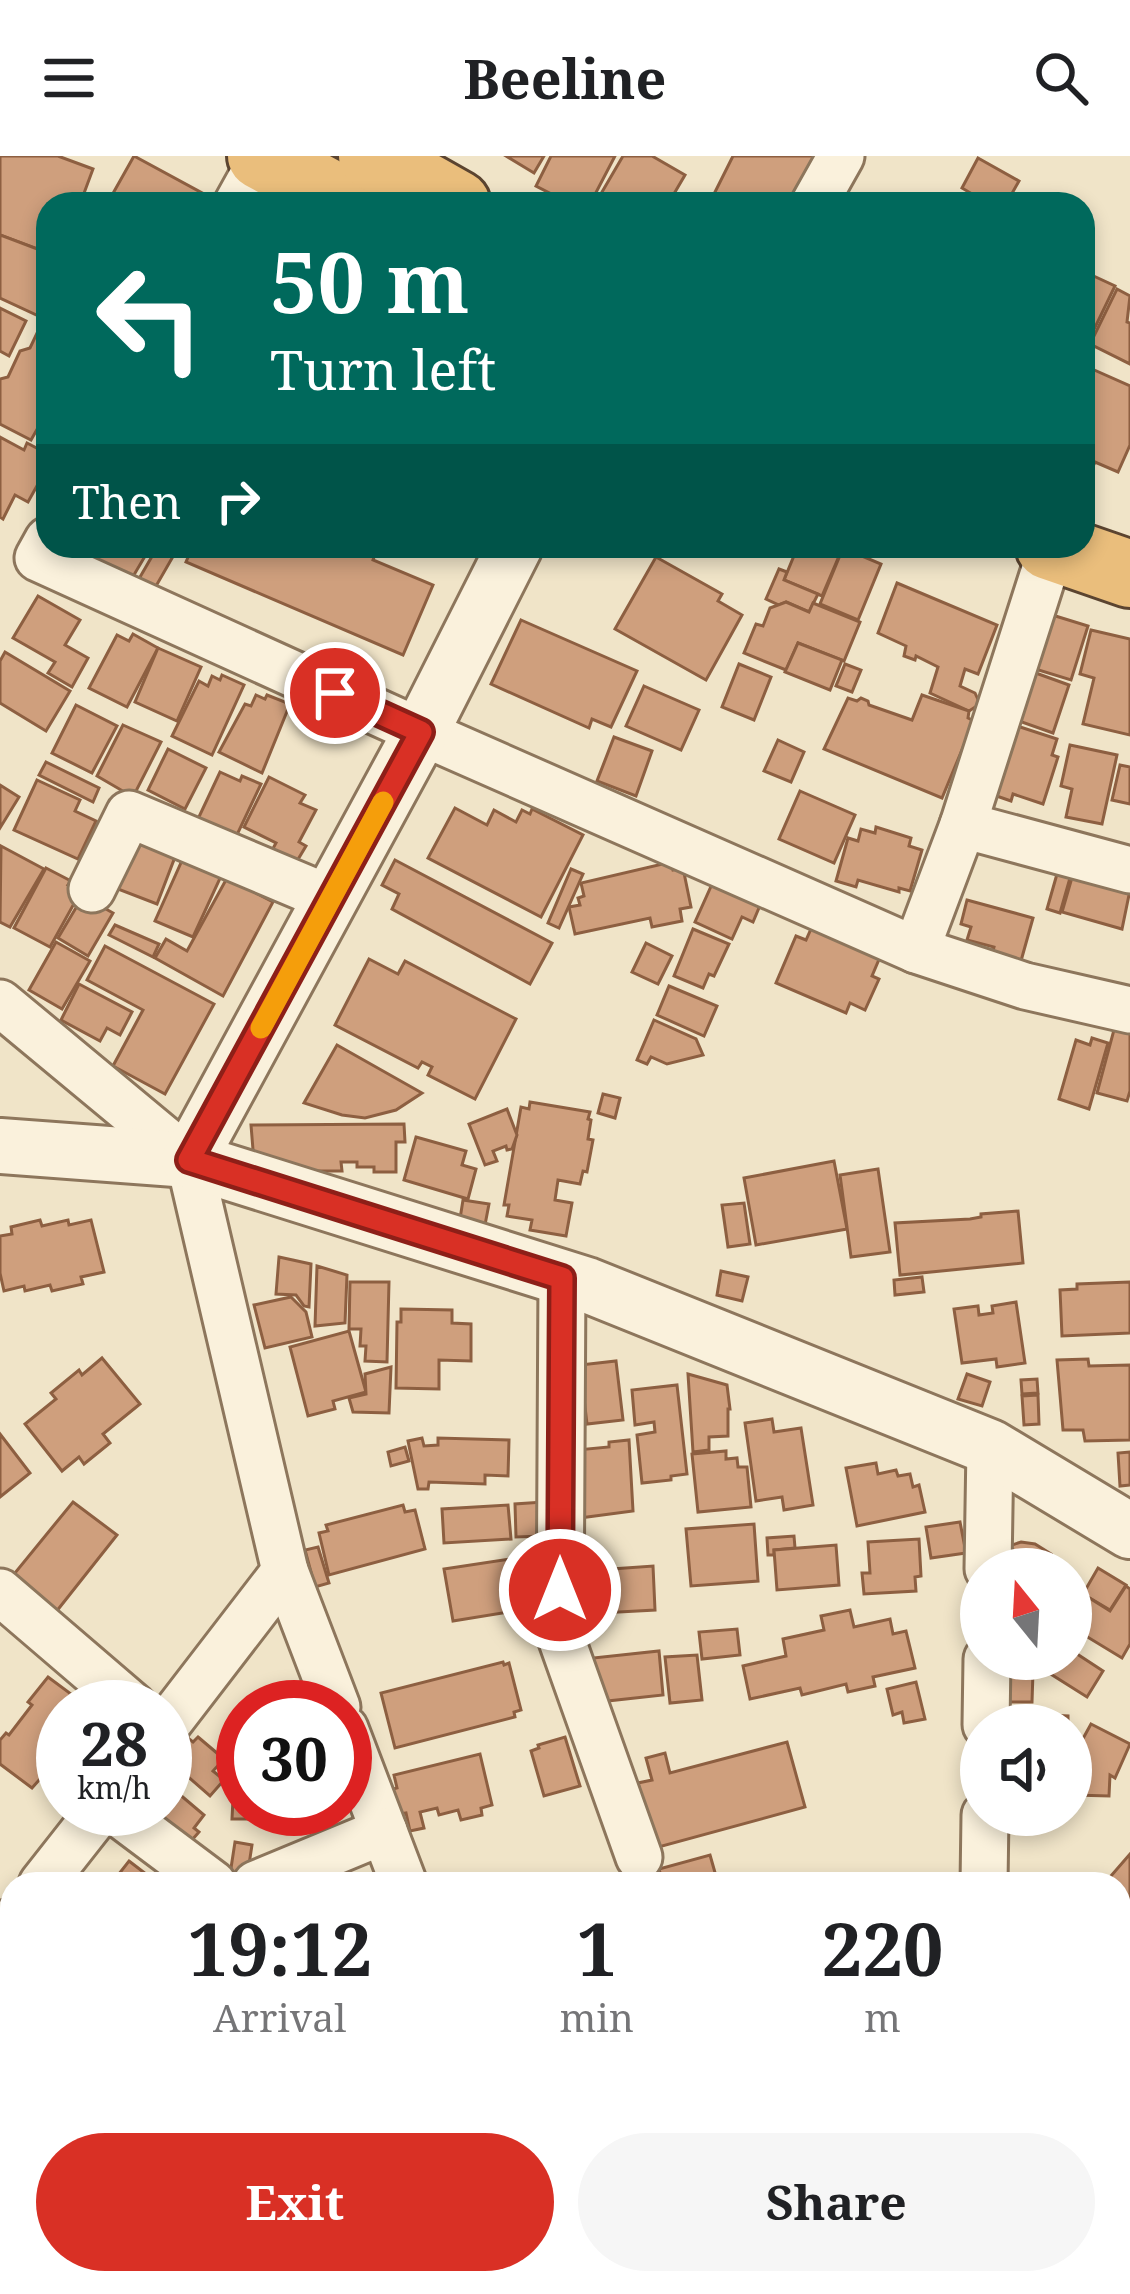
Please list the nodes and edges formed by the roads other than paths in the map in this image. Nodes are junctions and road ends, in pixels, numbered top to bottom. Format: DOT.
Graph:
graph roads {
  1 [pos="262,156"];
  2 [pos="372,156"];
  3 [pos="841,156"];
  4 [pos="243,192"];
  5 [pos="327,192"];
  6 [pos="436,192"];
  7 [pos="821,192"];
  8 [pos="1095,519"];
  9 [pos="1130,529"];
  10 [pos="38,558"];
  11 [pos="508,558"];
  12 [pos="1047,558"];
  13 [pos="1085,558"];
  14 [pos="1130,574"];
  15 [pos="421,732"];
  16 [pos="963,825"];
  17 [pos="1130,870"];
  18 [pos="92,889"];
  19 [pos="331,899"];
  20 [pos="916,950"];
  21 [pos="0,1003"];
  22 [pos="1130,1010"];
  23 [pos="0,1146"];
  24 [pos="189,1160"];
  25 [pos="562,1278"];
  26 [pos="990,1447"];
  27 [pos="1130,1531"];
  28 [pos="988,1548"];
  29 [pos="285,1571"];
  30 [pos="0,1592"];
  31 [pos="103,1680"];
  32 [pos="327,1680"];
  33 [pos="192,1692"];
  34 [pos="372,1800"];
  35 [pos="384,1831"];
  36 [pos="80,1836"];
  37 [pos="149,1836"];
  38 [pos="985,1836"];
  39 [pos="639,1857"];
  40 [pos="51,1872"];
  41 [pos="197,1872"];
  42 [pos="285,1872"];
  43 [pos="399,1872"];
  44 [pos="984,1872"];
  1 -- 4 [label="street"];
  1 -- 5 [label="highway"];
  2 -- 6 [label="highway"];
  3 -- 7 [label="street"];
  8 -- 9 [label="highway"];
  10 -- 15 [label="street"];
  11 -- 15 [label="street"];
  12 -- 16 [label="street"];
  13 -- 14 [label="highway"];
  15 -- 19 [label="street"];
  15 -- 20 [label="street"];
  16 -- 17 [label="street"];
  16 -- 20 [label="street"];
  18 -- 19 [label="street"];
  19 -- 24 [label="street"];
  20 -- 22 [label="street"];
  21 -- 24 [label="street"];
  23 -- 24 [label="street"];
  24 -- 25 [label="street"];
  24 -- 29 [label="street"];
  25 -- 26 [label="street"];
  25 -- 39 [label="street"];
  26 -- 27 [label="street"];
  26 -- 28 [label="street"];
  29 -- 32 [label="street"];
  29 -- 33 [label="street"];
  30 -- 31 [label="street"];
  34 -- 35 [label="street"];
  35 -- 42 [label="street"];
  35 -- 43 [label="street"];
  36 -- 40 [label="street"];
  37 -- 41 [label="street"];
  38 -- 44 [label="street"];
}
